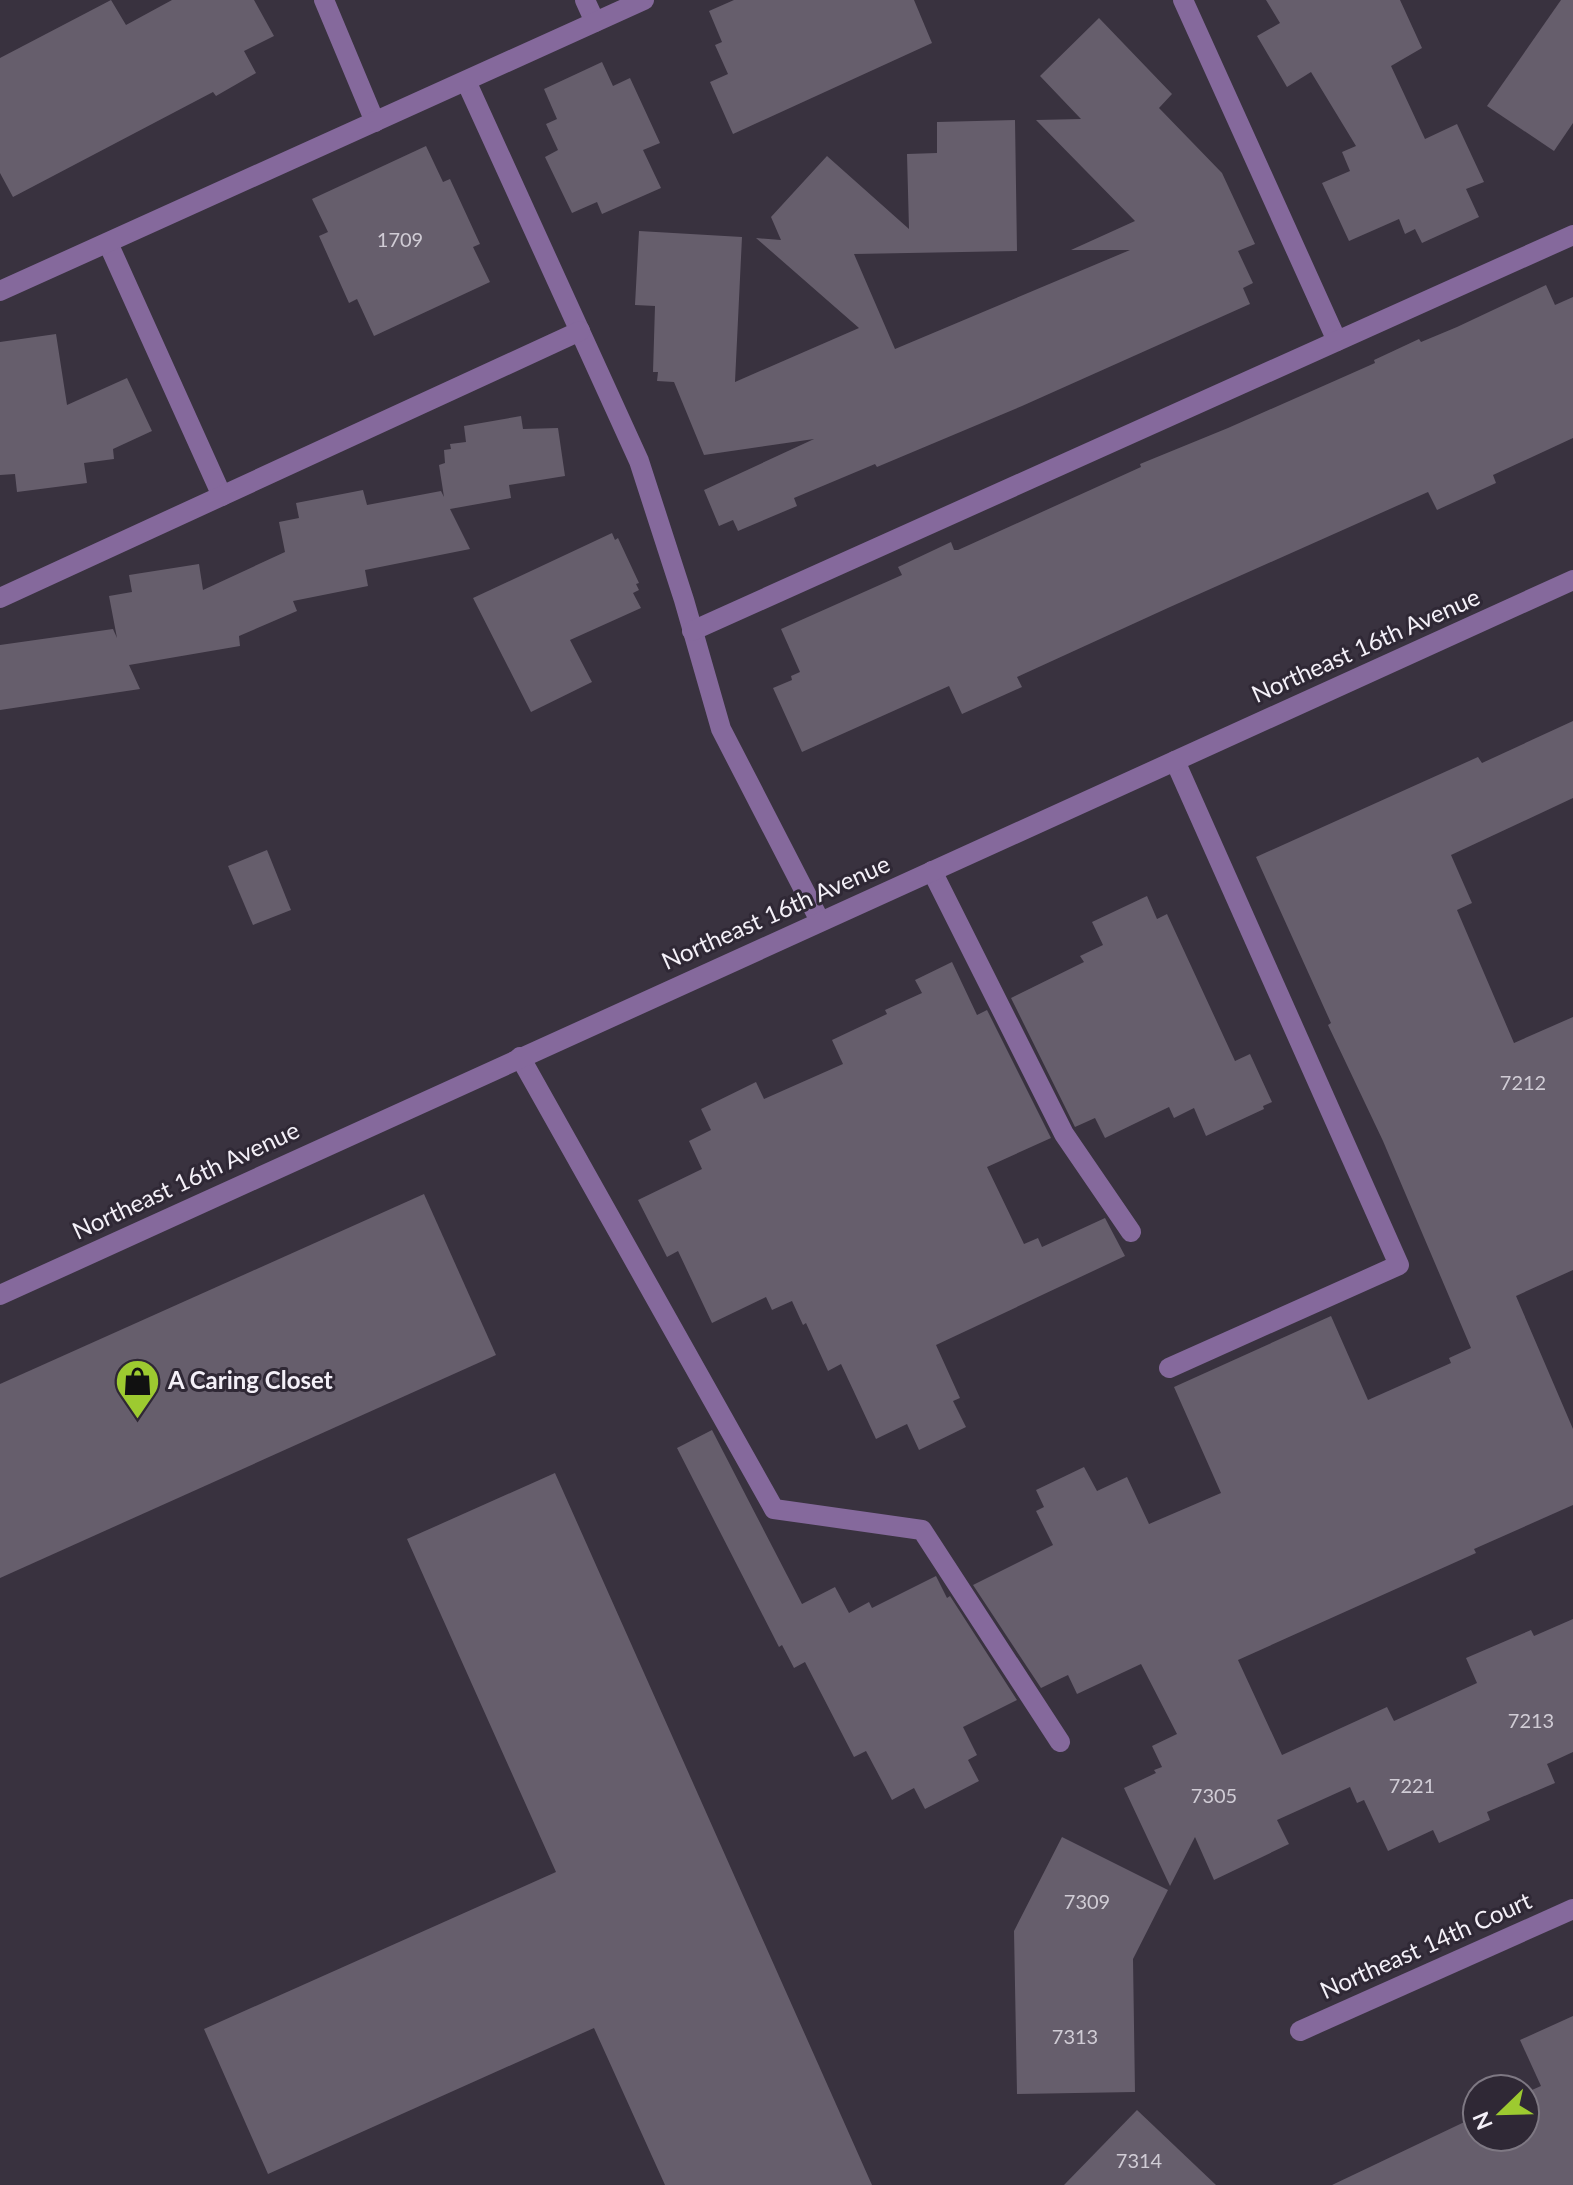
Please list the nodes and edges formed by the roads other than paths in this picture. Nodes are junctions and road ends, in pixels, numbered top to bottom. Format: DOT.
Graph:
graph roads {
  1 [pos="324,0"];
  2 [pos="585,0"];
  3 [pos="644,0"];
  4 [pos="1183,0"];
  5 [pos="595,22"];
  6 [pos="466,81"];
  7 [pos="375,122"];
  8 [pos="1573,235"];
  9 [pos="108,243"];
  10 [pos="0,291"];
  11 [pos="580,331"];
  12 [pos="1337,341"];
  13 [pos="222,496"];
  14 [pos="1573,580"];
  15 [pos="0,598"];
  16 [pos="692,631"];
  17 [pos="1175,761"];
  18 [pos="932,871"];
  19 [pos="820,921"];
  20 [pos="520,1057"];
  21 [pos="1131,1232"];
  22 [pos="0,1295"];
  23 [pos="1169,1368"];
  24 [pos="1060,1742"];
  25 [pos="1573,1909"];
  26 [pos="1300,2031"];
  1 -- 7 [label="street"];
  2 -- 5 [label="street"];
  3 -- 5 [label="street"];
  4 -- 12 [label="street"];
  5 -- 6 [label="street"];
  6 -- 7 [label="street"];
  6 -- 11 [label="street"];
  7 -- 9 [label="street"];
  8 -- 12 [label="street"];
  9 -- 10 [label="street"];
  9 -- 13 [label="street"];
  11 -- 13 [label="street"];
  11 -- 16 [label="street"];
  12 -- 16 [label="street"];
  13 -- 15 [label="street"];
  14 -- 17 [label="street, Northeast 16th Avenue"];
  16 -- 19 [label="street"];
  17 -- 18 [label="street, Northeast 16th Avenue"];
  17 -- 23 [label="street"];
  18 -- 19 [label="street, Northeast 16th Avenue"];
  18 -- 21 [label="street"];
  19 -- 20 [label="street, Northeast 16th Avenue"];
  20 -- 22 [label="street, Northeast 16th Avenue"];
  20 -- 24 [label="street"];
  25 -- 26 [label="street, Northeast 14th Court"];
}
